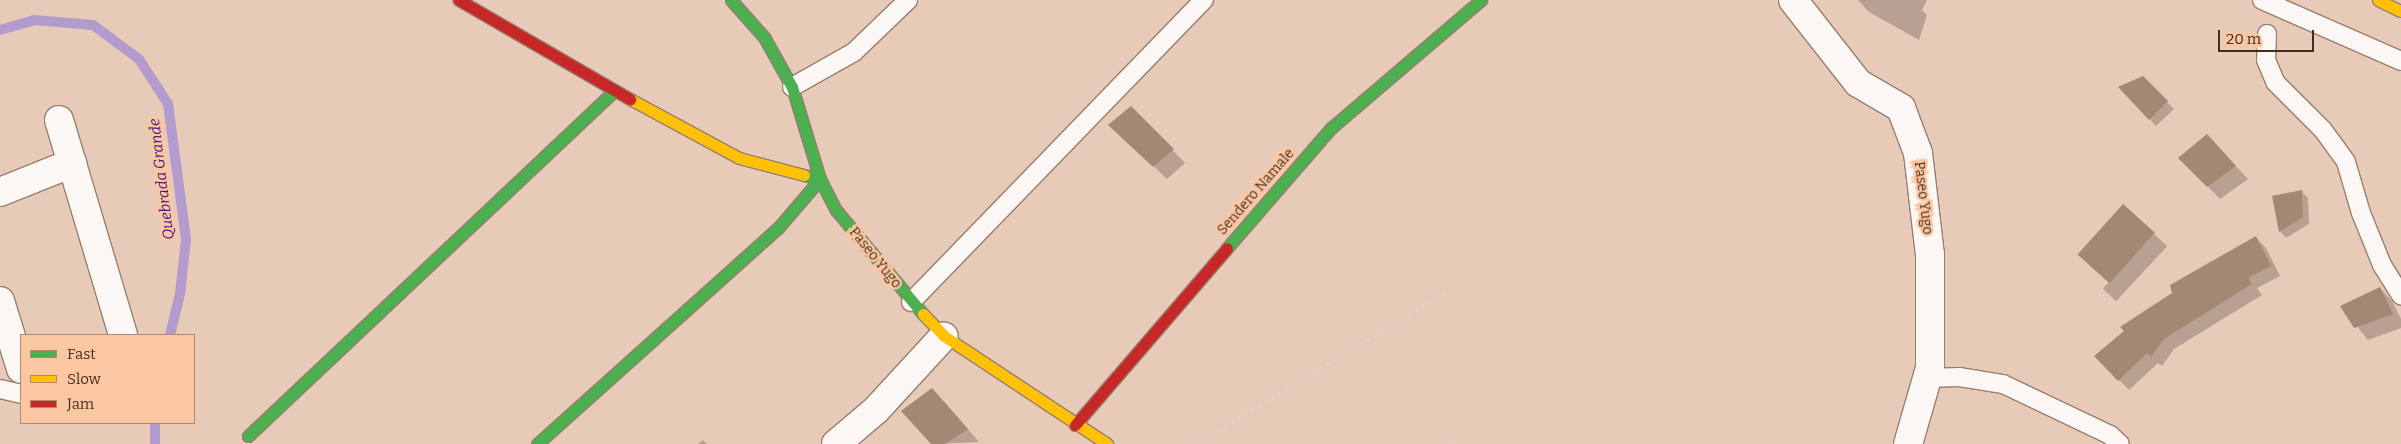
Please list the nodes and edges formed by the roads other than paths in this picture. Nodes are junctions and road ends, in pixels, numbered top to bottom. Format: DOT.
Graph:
graph roads {
  1 [pos="459,0"];
  2 [pos="908,0"];
  3 [pos="1204,0"];
  4 [pos="1481,0"];
  5 [pos="1793,0"];
  6 [pos="2262,0"];
  7 [pos="2378,0"];
  8 [pos="738,3"];
  9 [pos="2401,11"];
  10 [pos="2268,34"];
  11 [pos="2401,61"];
  12 [pos="792,87"];
  13 [pos="614,91"];
  14 [pos="58,120"];
  15 [pos="72,163"];
  16 [pos="820,179"];
  17 [pos="0,192"];
  18 [pos="2401,296"];
  19 [pos="0,302"];
  20 [pos="911,302"];
  21 [pos="123,334"];
  22 [pos="944,336"];
  23 [pos="20,366"];
  24 [pos="1927,378"];
  25 [pos="0,389"];
  26 [pos="20,394"];
  27 [pos="1075,425"];
  28 [pos="248,436"];
  29 [pos="537,444"];
  30 [pos="836,444"];
  31 [pos="1107,444"];
  32 [pos="1908,444"];
  33 [pos="2120,444"];
  1 -- 13 [label="main road"];
  2 -- 12 [label="lane"];
  3 -- 20 [label="lane"];
  4 -- 27 [label="main road, Sendero Namale"];
  5 -- 24 [label="street, Paseo Yugo"];
  6 -- 11 [label="lane"];
  7 -- 9 [label="main road"];
  8 -- 12 [label="main road, Paseo Yugo"];
  10 -- 18 [label="lane"];
  12 -- 16 [label="main road, Paseo Yugo"];
  13 -- 16 [label="main road"];
  13 -- 28 [label="main road"];
  14 -- 15 [label="street"];
  15 -- 17 [label="street"];
  15 -- 21 [label="street"];
  16 -- 20 [label="main road, Paseo Yugo"];
  16 -- 29 [label="main road"];
  19 -- 23 [label="street"];
  20 -- 22 [label="main road, Paseo Yugo"];
  22 -- 27 [label="main road, Paseo Yugo"];
  22 -- 30 [label="street"];
  24 -- 32 [label="street, Paseo Yugo"];
  24 -- 33 [label="lane"];
  25 -- 26 [label="lane"];
  27 -- 31 [label="main road, Paseo Yugo"];
}
